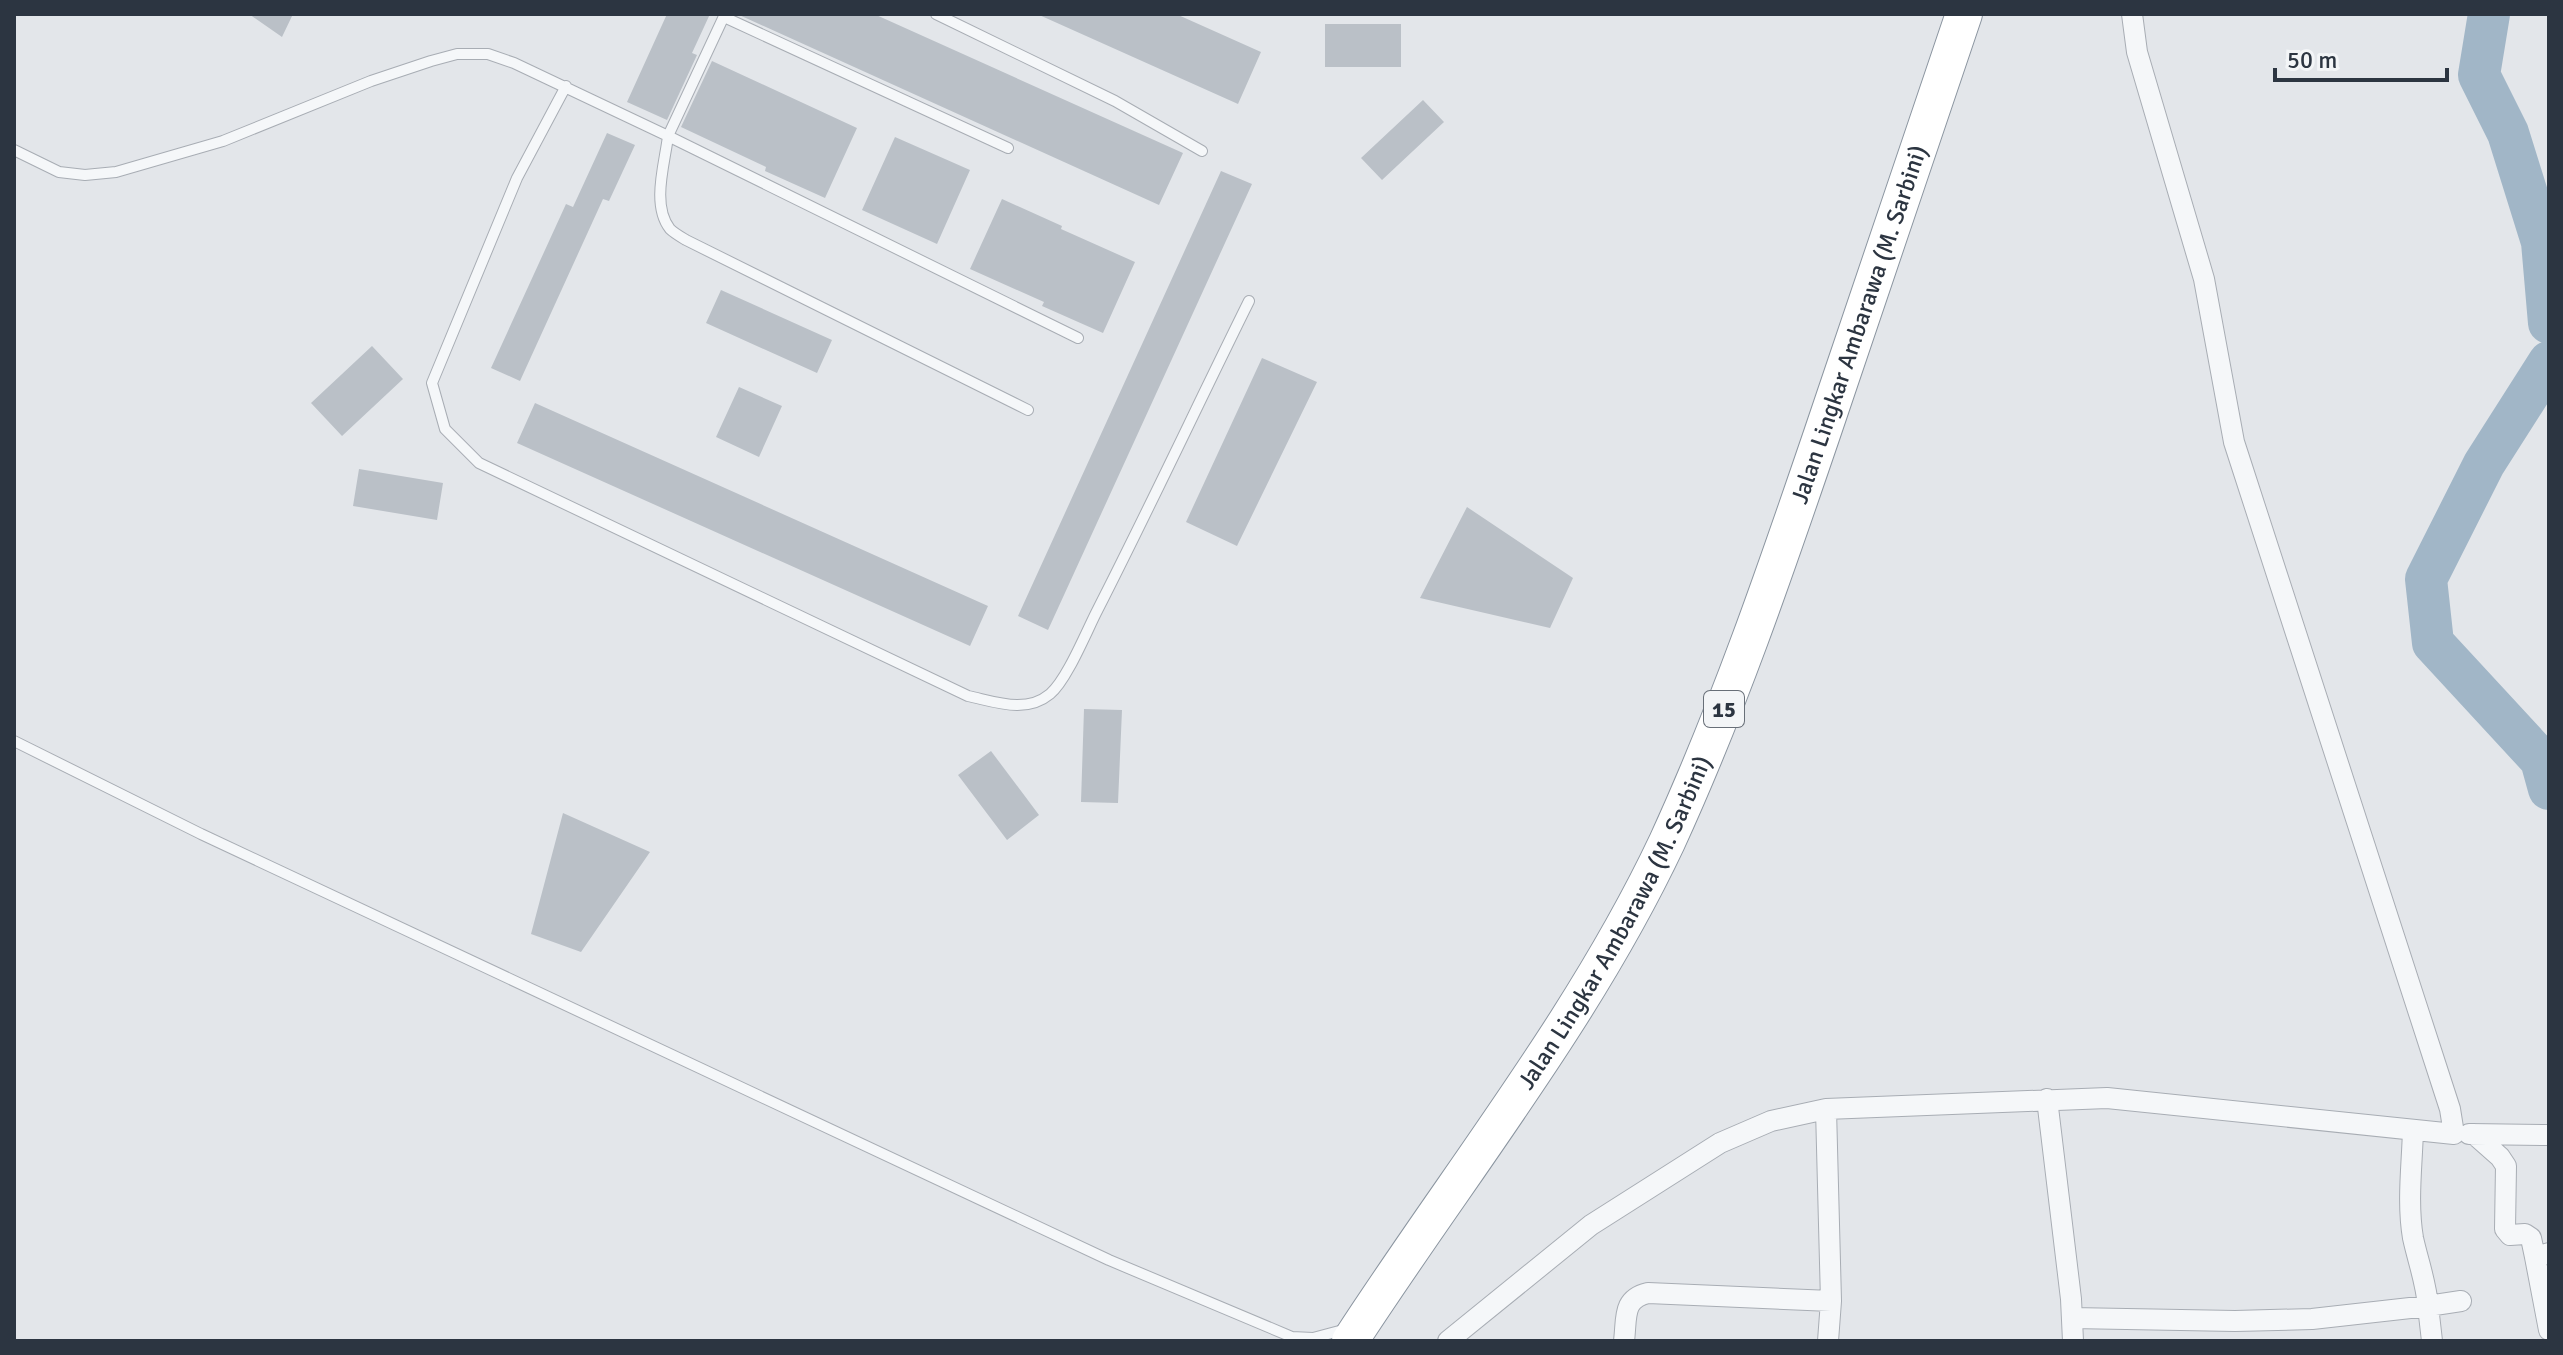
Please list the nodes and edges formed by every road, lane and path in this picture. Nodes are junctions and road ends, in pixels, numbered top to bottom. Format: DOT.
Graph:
graph roads {
  1 [pos="936,14"];
  2 [pos="1964,14"];
  3 [pos="2132,14"];
  4 [pos="725,16"];
  5 [pos="566,86"];
  6 [pos="668,136"];
  7 [pos="1008,148"];
  8 [pos="14,150"];
  9 [pos="1202,151"];
  10 [pos="1249,301"];
  11 [pos="1078,338"];
  12 [pos="1028,410"];
  13 [pos="14,741"];
  14 [pos="2047,1099"];
  15 [pos="1826,1109"];
  16 [pos="2413,1130"];
  17 [pos="2464,1134"];
  18 [pos="2549,1135"];
  19 [pos="2542,1255"];
  20 [pos="1831,1301"];
  21 [pos="2461,1301"];
  22 [pos="2428,1306"];
  23 [pos="2072,1318"];
  24 [pos="1365,1328"];
  25 [pos="2549,1330"];
  26 [pos="1294,1339"];
  27 [pos="1448,1341"];
  28 [pos="1624,1341"];
  29 [pos="1828,1341"];
  30 [pos="2073,1341"];
  31 [pos="2432,1341"];
  1 -- 9 [label="lane"];
  2 -- 24 [label="highway, Jalan Lingkar Ambarawa (M. Sarbini) / 15"];
  3 -- 17 [label="street"];
  4 -- 6 [label="lane"];
  4 -- 7 [label="lane"];
  5 -- 6 [label="lane"];
  5 -- 8 [label="lane"];
  5 -- 10 [label="lane"];
  6 -- 11 [label="lane"];
  6 -- 12 [label="lane"];
  13 -- 26 [label="lane"];
  14 -- 15 [label="street"];
  14 -- 16 [label="street"];
  14 -- 23 [label="street"];
  15 -- 20 [label="street"];
  15 -- 27 [label="street"];
  16 -- 17 [label="street"];
  16 -- 22 [label="street"];
  17 -- 18 [label="street"];
  17 -- 19 [label="street"];
  19 -- 25 [label="street"];
  20 -- 28 [label="street"];
  20 -- 29 [label="street"];
  21 -- 22 [label="street"];
  22 -- 23 [label="street"];
  22 -- 31 [label="street"];
  23 -- 30 [label="street"];
  24 -- 26 [label="lane"];
}
